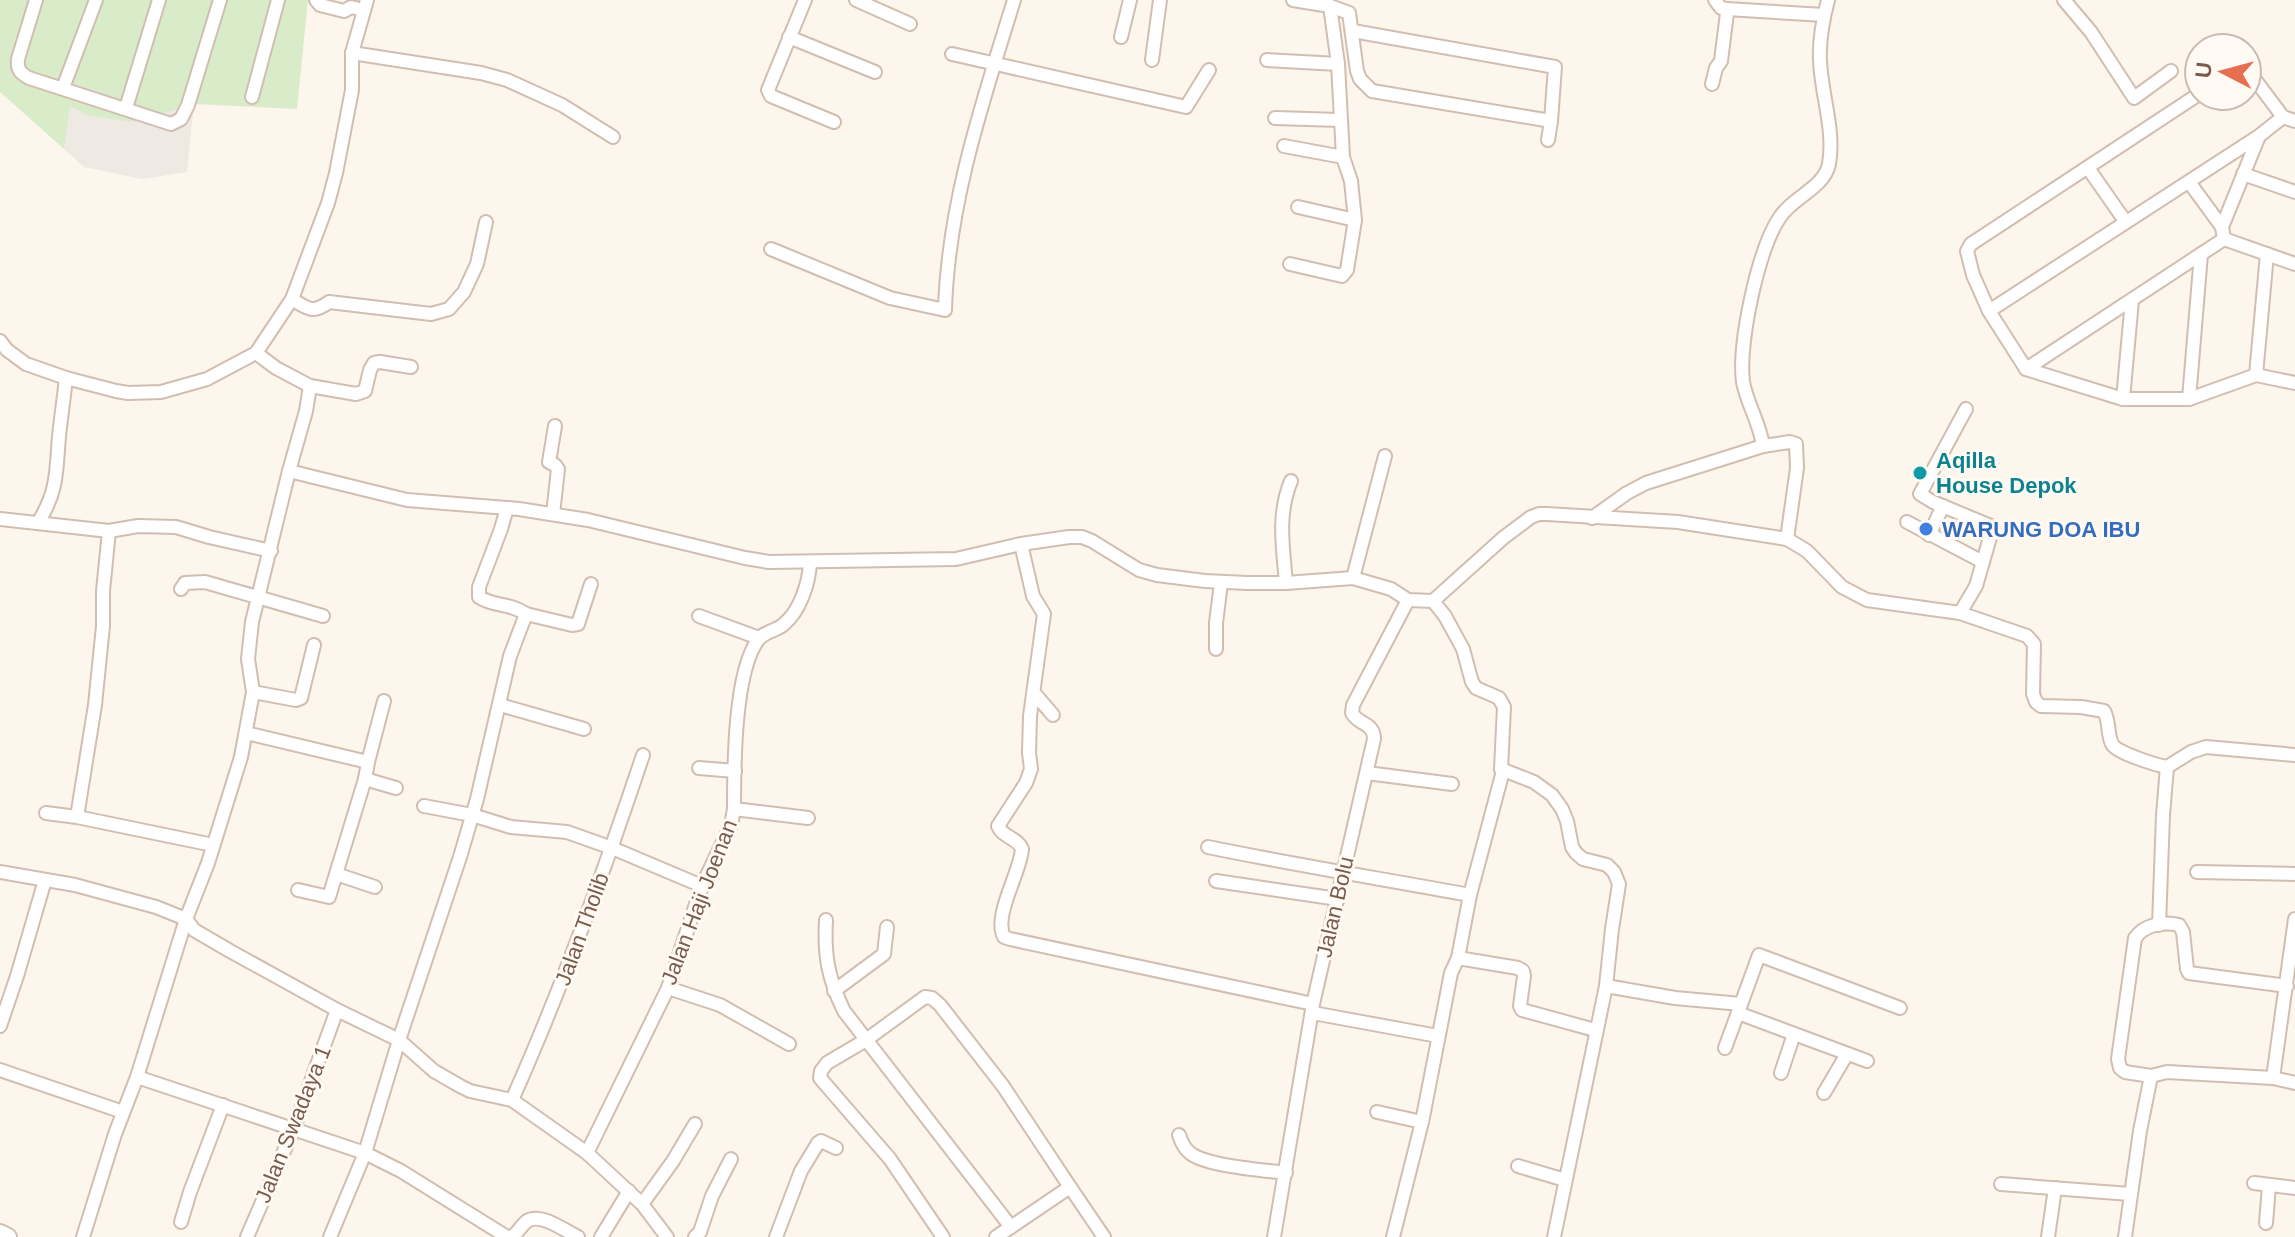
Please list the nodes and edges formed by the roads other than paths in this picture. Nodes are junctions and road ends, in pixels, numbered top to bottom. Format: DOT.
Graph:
graph roads {
  1 [pos="36,0"];
  2 [pos="96,0"];
  3 [pos="159,0"];
  4 [pos="220,0"];
  5 [pos="278,0"];
  6 [pos="316,0"];
  7 [pos="805,0"];
  8 [pos="856,0"];
  9 [pos="1014,0"];
  10 [pos="1130,0"];
  11 [pos="1160,0"];
  12 [pos="1293,0"];
  13 [pos="1715,0"];
  14 [pos="1828,0"];
  15 [pos="2064,0"];
  16 [pos="358,4"];
  17 [pos="1330,6"];
  18 [pos="1727,9"];
  19 [pos="1824,15"];
  20 [pos="910,24"];
  21 [pos="1353,31"];
  22 [pos="789,37"];
  23 [pos="1121,37"];
  24 [pos="352,53"];
  25 [pos="952,54"];
  26 [pos="1152,60"];
  27 [pos="1267,60"];
  28 [pos="995,62"];
  29 [pos="1338,64"];
  30 [pos="1209,70"];
  31 [pos="2171,71"];
  32 [pos="875,72"];
  33 [pos="1712,84"];
  34 [pos="63,88"];
  35 [pos="2263,88"];
  36 [pos="252,97"];
  37 [pos="2183,105"];
  38 [pos="126,108"];
  39 [pos="1275,118"];
  40 [pos="2289,119"];
  41 [pos="1340,120"];
  42 [pos="1551,121"];
  43 [pos="834,122"];
  44 [pos="2259,136"];
  45 [pos="613,137"];
  46 [pos="1548,140"];
  47 [pos="1284,146"];
  48 [pos="1343,157"];
  49 [pos="2088,168"];
  50 [pos="2243,174"];
  51 [pos="2189,182"];
  52 [pos="2295,192"];
  53 [pos="1298,207"];
  54 [pos="1355,220"];
  55 [pos="2125,221"];
  56 [pos="486,222"];
  57 [pos="2223,233"];
  58 [pos="771,249"];
  59 [pos="2201,254"];
  60 [pos="2267,254"];
  61 [pos="1290,264"];
  62 [pos="2295,264"];
  63 [pos="292,299"];
  64 [pos="2132,300"];
  65 [pos="1989,311"];
  66 [pos="0,341"];
  67 [pos="256,353"];
  68 [pos="411,367"];
  69 [pos="2026,369"];
  70 [pos="2256,375"];
  71 [pos="66,378"];
  72 [pos="2295,383"];
  73 [pos="310,386"];
  74 [pos="2123,399"];
  75 [pos="2189,399"];
  76 [pos="1966,409"];
  77 [pos="555,426"];
  78 [pos="1763,446"];
  79 [pos="1385,456"];
  80 [pos="289,471"];
  81 [pos="1291,481"];
  82 [pos="1943,506"];
  83 [pos="507,508"];
  84 [pos="553,514"];
  85 [pos="1592,518"];
  86 [pos="0,519"];
  87 [pos="1907,522"];
  88 [pos="38,523"];
  89 [pos="109,531"];
  90 [pos="1929,535"];
  91 [pos="1787,539"];
  92 [pos="1021,544"];
  93 [pos="271,551"];
  94 [pos="1983,562"];
  95 [pos="810,563"];
  96 [pos="1353,578"];
  97 [pos="1221,583"];
  98 [pos="1286,583"];
  99 [pos="591,584"];
  100 [pos="181,589"];
  101 [pos="258,599"];
  102 [pos="1408,600"];
  103 [pos="1433,601"];
  104 [pos="1960,613"];
  105 [pos="526,614"];
  106 [pos="323,616"];
  107 [pos="699,616"];
  108 [pos="759,638"];
  109 [pos="314,645"];
  110 [pos="1216,649"];
  111 [pos="253,692"];
  112 [pos="1034,693"];
  113 [pos="384,701"];
  114 [pos="500,705"];
  115 [pos="1053,715"];
  116 [pos="584,729"];
  117 [pos="246,733"];
  118 [pos="643,755"];
  119 [pos="2295,755"];
  120 [pos="368,762"];
  121 [pos="2167,767"];
  122 [pos="699,768"];
  123 [pos="735,771"];
  124 [pos="1503,771"];
  125 [pos="1367,773"];
  126 [pos="365,779"];
  127 [pos="1452,784"];
  128 [pos="396,788"];
  129 [pos="424,806"];
  130 [pos="734,809"];
  131 [pos="46,813"];
  132 [pos="472,815"];
  133 [pos="77,817"];
  134 [pos="808,818"];
  135 [pos="213,845"];
  136 [pos="1208,847"];
  137 [pos="612,848"];
  138 [pos="1344,871"];
  139 [pos="0,872"];
  140 [pos="2197,872"];
  141 [pos="336,874"];
  142 [pos="2295,874"];
  143 [pos="45,880"];
  144 [pos="1216,881"];
  145 [pos="702,886"];
  146 [pos="375,887"];
  147 [pos="298,890"];
  148 [pos="1470,895"];
  149 [pos="1338,899"];
  150 [pos="186,919"];
  151 [pos="826,920"];
  152 [pos="2295,921"];
  153 [pos="2159,925"];
  154 [pos="887,927"];
  155 [pos="1458,958"];
  156 [pos="1606,986"];
  157 [pos="2287,986"];
  158 [pos="668,988"];
  159 [pos="834,991"];
  160 [pos="1313,1008"];
  161 [pos="1739,1008"];
  162 [pos="1900,1008"];
  163 [pos="337,1010"];
  164 [pos="0,1026"];
  165 [pos="1595,1030"];
  166 [pos="1794,1034"];
  167 [pos="1438,1036"];
  168 [pos="399,1040"];
  169 [pos="866,1040"];
  170 [pos="789,1044"];
  171 [pos="1725,1048"];
  172 [pos="1847,1054"];
  173 [pos="1867,1061"];
  174 [pos="0,1070"];
  175 [pos="1781,1073"];
  176 [pos="2151,1076"];
  177 [pos="137,1077"];
  178 [pos="2273,1078"];
  179 [pos="2295,1083"];
  180 [pos="1824,1093"];
  181 [pos="512,1100"];
  182 [pos="223,1105"];
  183 [pos="123,1112"];
  184 [pos="1377,1112"];
  185 [pos="1422,1122"];
  186 [pos="695,1124"];
  187 [pos="294,1128"];
  188 [pos="1179,1135"];
  189 [pos="836,1148"];
  190 [pos="365,1153"];
  191 [pos="587,1153"];
  192 [pos="731,1159"];
  193 [pos="1518,1166"];
  194 [pos="1286,1173"];
  195 [pos="1565,1180"];
  196 [pos="2254,1183"];
  197 [pos="2001,1184"];
  198 [pos="2269,1186"];
  199 [pos="1070,1187"];
  200 [pos="2055,1188"];
  201 [pos="2295,1188"];
  202 [pos="629,1191"];
  203 [pos="2130,1194"];
  204 [pos="642,1204"];
  205 [pos="181,1222"];
  206 [pos="2266,1223"];
  207 [pos="1011,1227"];
  208 [pos="0,1233"];
  209 [pos="8,1237"];
  210 [pos="83,1237"];
  211 [pos="247,1237"];
  212 [pos="330,1237"];
  213 [pos="578,1237"];
  214 [pos="601,1237"];
  215 [pos="667,1237"];
  216 [pos="695,1237"];
  217 [pos="776,1237"];
  218 [pos="943,1237"];
  219 [pos="996,1237"];
  220 [pos="1104,1237"];
  221 [pos="1274,1237"];
  222 [pos="1393,1237"];
  223 [pos="1554,1237"];
  224 [pos="2048,1237"];
  225 [pos="2125,1237"];
  1 -- 34 [label="street"];
  2 -- 34 [label="street"];
  3 -- 38 [label="street"];
  4 -- 38 [label="street"];
  5 -- 36 [label="street"];
  6 -- 16 [label="street"];
  7 -- 22 [label="street"];
  8 -- 20 [label="street"];
  9 -- 28 [label="street"];
  10 -- 23 [label="street"];
  11 -- 26 [label="street"];
  12 -- 17 [label="street"];
  13 -- 18 [label="street"];
  14 -- 19 [label="street"];
  15 -- 31 [label="street"];
  16 -- 24 [label="street"];
  17 -- 21 [label="street"];
  17 -- 29 [label="street"];
  18 -- 19 [label="street"];
  18 -- 33 [label="street"];
  19 -- 78 [label="street"];
  21 -- 42 [label="street"];
  21 -- 42 [label="street"];
  22 -- 32 [label="street"];
  22 -- 43 [label="street"];
  24 -- 45 [label="street"];
  24 -- 63 [label="street"];
  25 -- 28 [label="street"];
  27 -- 29 [label="street"];
  28 -- 30 [label="street"];
  28 -- 58 [label="street"];
  29 -- 41 [label="street"];
  34 -- 38 [label="street"];
  35 -- 40 [label="street"];
  37 -- 49 [label="street"];
  39 -- 41 [label="street"];
  40 -- 44 [label="street"];
  41 -- 48 [label="street"];
  42 -- 46 [label="street"];
  44 -- 50 [label="street"];
  44 -- 51 [label="street"];
  47 -- 48 [label="street"];
  48 -- 54 [label="street"];
  49 -- 55 [label="street"];
  49 -- 65 [label="street"];
  50 -- 52 [label="street"];
  50 -- 57 [label="street"];
  51 -- 55 [label="street"];
  51 -- 57 [label="street"];
  53 -- 54 [label="street"];
  54 -- 61 [label="street"];
  55 -- 65 [label="street"];
  56 -- 63 [label="street"];
  57 -- 59 [label="street"];
  57 -- 60 [label="street"];
  59 -- 64 [label="street"];
  59 -- 75 [label="street"];
  60 -- 62 [label="street"];
  60 -- 70 [label="street"];
  63 -- 67 [label="street"];
  64 -- 69 [label="street"];
  64 -- 74 [label="street"];
  65 -- 69 [label="street"];
  66 -- 71 [label="street"];
  67 -- 71 [label="street"];
  67 -- 73 [label="street"];
  68 -- 73 [label="street"];
  69 -- 74 [label="street"];
  70 -- 72 [label="street"];
  70 -- 75 [label="street"];
  71 -- 88 [label="street"];
  73 -- 80 [label="street"];
  74 -- 75 [label="street"];
  76 -- 82 [label="street"];
  77 -- 84 [label="street"];
  78 -- 85 [label="street"];
  78 -- 91 [label="street"];
  79 -- 96 [label="street"];
  80 -- 83 [label="street"];
  80 -- 93 [label="street"];
  81 -- 98 [label="street"];
  82 -- 90 [label="street"];
  82 -- 94 [label="street"];
  83 -- 84 [label="street"];
  83 -- 105 [label="street"];
  84 -- 95 [label="street"];
  85 -- 91 [label="street"];
  85 -- 103 [label="street"];
  86 -- 88 [label="street"];
  87 -- 90 [label="street"];
  88 -- 89 [label="street"];
  89 -- 93 [label="street"];
  89 -- 133 [label="street"];
  90 -- 94 [label="street"];
  91 -- 104 [label="street"];
  92 -- 95 [label="street"];
  92 -- 97 [label="street"];
  92 -- 112 [label="street"];
  93 -- 101 [label="street"];
  94 -- 104 [label="street"];
  95 -- 108 [label="street"];
  96 -- 98 [label="street"];
  96 -- 102 [label="street"];
  97 -- 98 [label="street"];
  97 -- 110 [label="street"];
  99 -- 105 [label="street"];
  100 -- 101 [label="street"];
  101 -- 106 [label="street"];
  101 -- 111 [label="street"];
  102 -- 103 [label="street"];
  102 -- 125 [label="street, Jalan Bolu"];
  103 -- 124 [label="street"];
  104 -- 121 [label="street"];
  105 -- 114 [label="street"];
  107 -- 108 [label="street"];
  108 -- 123 [label="street, Jalan Haji Joenan"];
  109 -- 111 [label="street"];
  111 -- 117 [label="street"];
  112 -- 115 [label="street"];
  112 -- 160 [label="street"];
  113 -- 120 [label="street"];
  114 -- 116 [label="street"];
  114 -- 132 [label="street"];
  117 -- 120 [label="street"];
  117 -- 135 [label="street"];
  118 -- 137 [label="street, Jalan Tholib"];
  119 -- 121 [label="street"];
  120 -- 126 [label="street"];
  121 -- 153 [label="street"];
  122 -- 123 [label="street"];
  123 -- 130 [label="street, Jalan Haji Joenan"];
  124 -- 148 [label="street"];
  124 -- 156 [label="street"];
  125 -- 127 [label="street"];
  125 -- 138 [label="street, Jalan Bolu"];
  126 -- 128 [label="street"];
  126 -- 141 [label="street"];
  129 -- 132 [label="street"];
  130 -- 134 [label="street"];
  130 -- 145 [label="street, Jalan Haji Joenan"];
  131 -- 133 [label="street"];
  132 -- 137 [label="street"];
  132 -- 168 [label="street"];
  133 -- 135 [label="street"];
  135 -- 150 [label="street"];
  136 -- 138 [label="street"];
  137 -- 145 [label="street"];
  137 -- 181 [label="street, Jalan Tholib"];
  138 -- 148 [label="street"];
  138 -- 149 [label="street, Jalan Bolu"];
  139 -- 143 [label="street"];
  140 -- 142 [label="street"];
  141 -- 146 [label="street"];
  141 -- 147 [label="street"];
  143 -- 150 [label="street"];
  143 -- 164 [label="street"];
  144 -- 149 [label="street"];
  145 -- 158 [label="street, Jalan Haji Joenan"];
  148 -- 155 [label="street"];
  149 -- 160 [label="street, Jalan Bolu"];
  150 -- 163 [label="street"];
  150 -- 177 [label="street"];
  151 -- 159 [label="street"];
  152 -- 157 [label="street"];
  153 -- 157 [label="street"];
  153 -- 176 [label="street"];
  154 -- 159 [label="street"];
  155 -- 165 [label="street"];
  155 -- 167 [label="street"];
  156 -- 161 [label="street"];
  156 -- 165 [label="street"];
  157 -- 178 [label="street"];
  158 -- 170 [label="street"];
  158 -- 191 [label="street, Jalan Haji Joenan"];
  159 -- 169 [label="street"];
  160 -- 167 [label="street"];
  160 -- 194 [label="street, Jalan Bolu"];
  161 -- 162 [label="street"];
  161 -- 166 [label="street"];
  161 -- 171 [label="street"];
  163 -- 168 [label="street"];
  163 -- 187 [label="street, Jalan Swadaya 1"];
  165 -- 195 [label="street"];
  166 -- 172 [label="street"];
  166 -- 175 [label="street"];
  167 -- 185 [label="street"];
  168 -- 181 [label="street"];
  168 -- 190 [label="street"];
  169 -- 199 [label="street"];
  169 -- 207 [label="street"];
  169 -- 218 [label="street"];
  172 -- 173 [label="street"];
  172 -- 180 [label="street"];
  174 -- 183 [label="street"];
  176 -- 178 [label="street"];
  176 -- 203 [label="street"];
  177 -- 182 [label="street"];
  177 -- 183 [label="street"];
  178 -- 179 [label="street"];
  181 -- 191 [label="street"];
  182 -- 187 [label="street"];
  182 -- 205 [label="street"];
  183 -- 210 [label="street"];
  184 -- 185 [label="street"];
  185 -- 222 [label="street"];
  186 -- 204 [label="street"];
  187 -- 190 [label="street"];
  187 -- 211 [label="street, Jalan Swadaya 1"];
  188 -- 194 [label="street"];
  189 -- 217 [label="street"];
  190 -- 212 [label="street"];
  190 -- 213 [label="street"];
  191 -- 202 [label="street"];
  192 -- 216 [label="street"];
  193 -- 195 [label="street"];
  194 -- 221 [label="street, Jalan Bolu"];
  195 -- 223 [label="street"];
  196 -- 198 [label="street"];
  197 -- 200 [label="street"];
  198 -- 201 [label="street"];
  198 -- 206 [label="street"];
  199 -- 207 [label="street"];
  199 -- 220 [label="street"];
  200 -- 203 [label="street"];
  200 -- 224 [label="street"];
  202 -- 204 [label="street"];
  202 -- 214 [label="street"];
  203 -- 225 [label="street"];
  204 -- 215 [label="street"];
  207 -- 219 [label="street"];
  208 -- 209 [label="street"];
}
